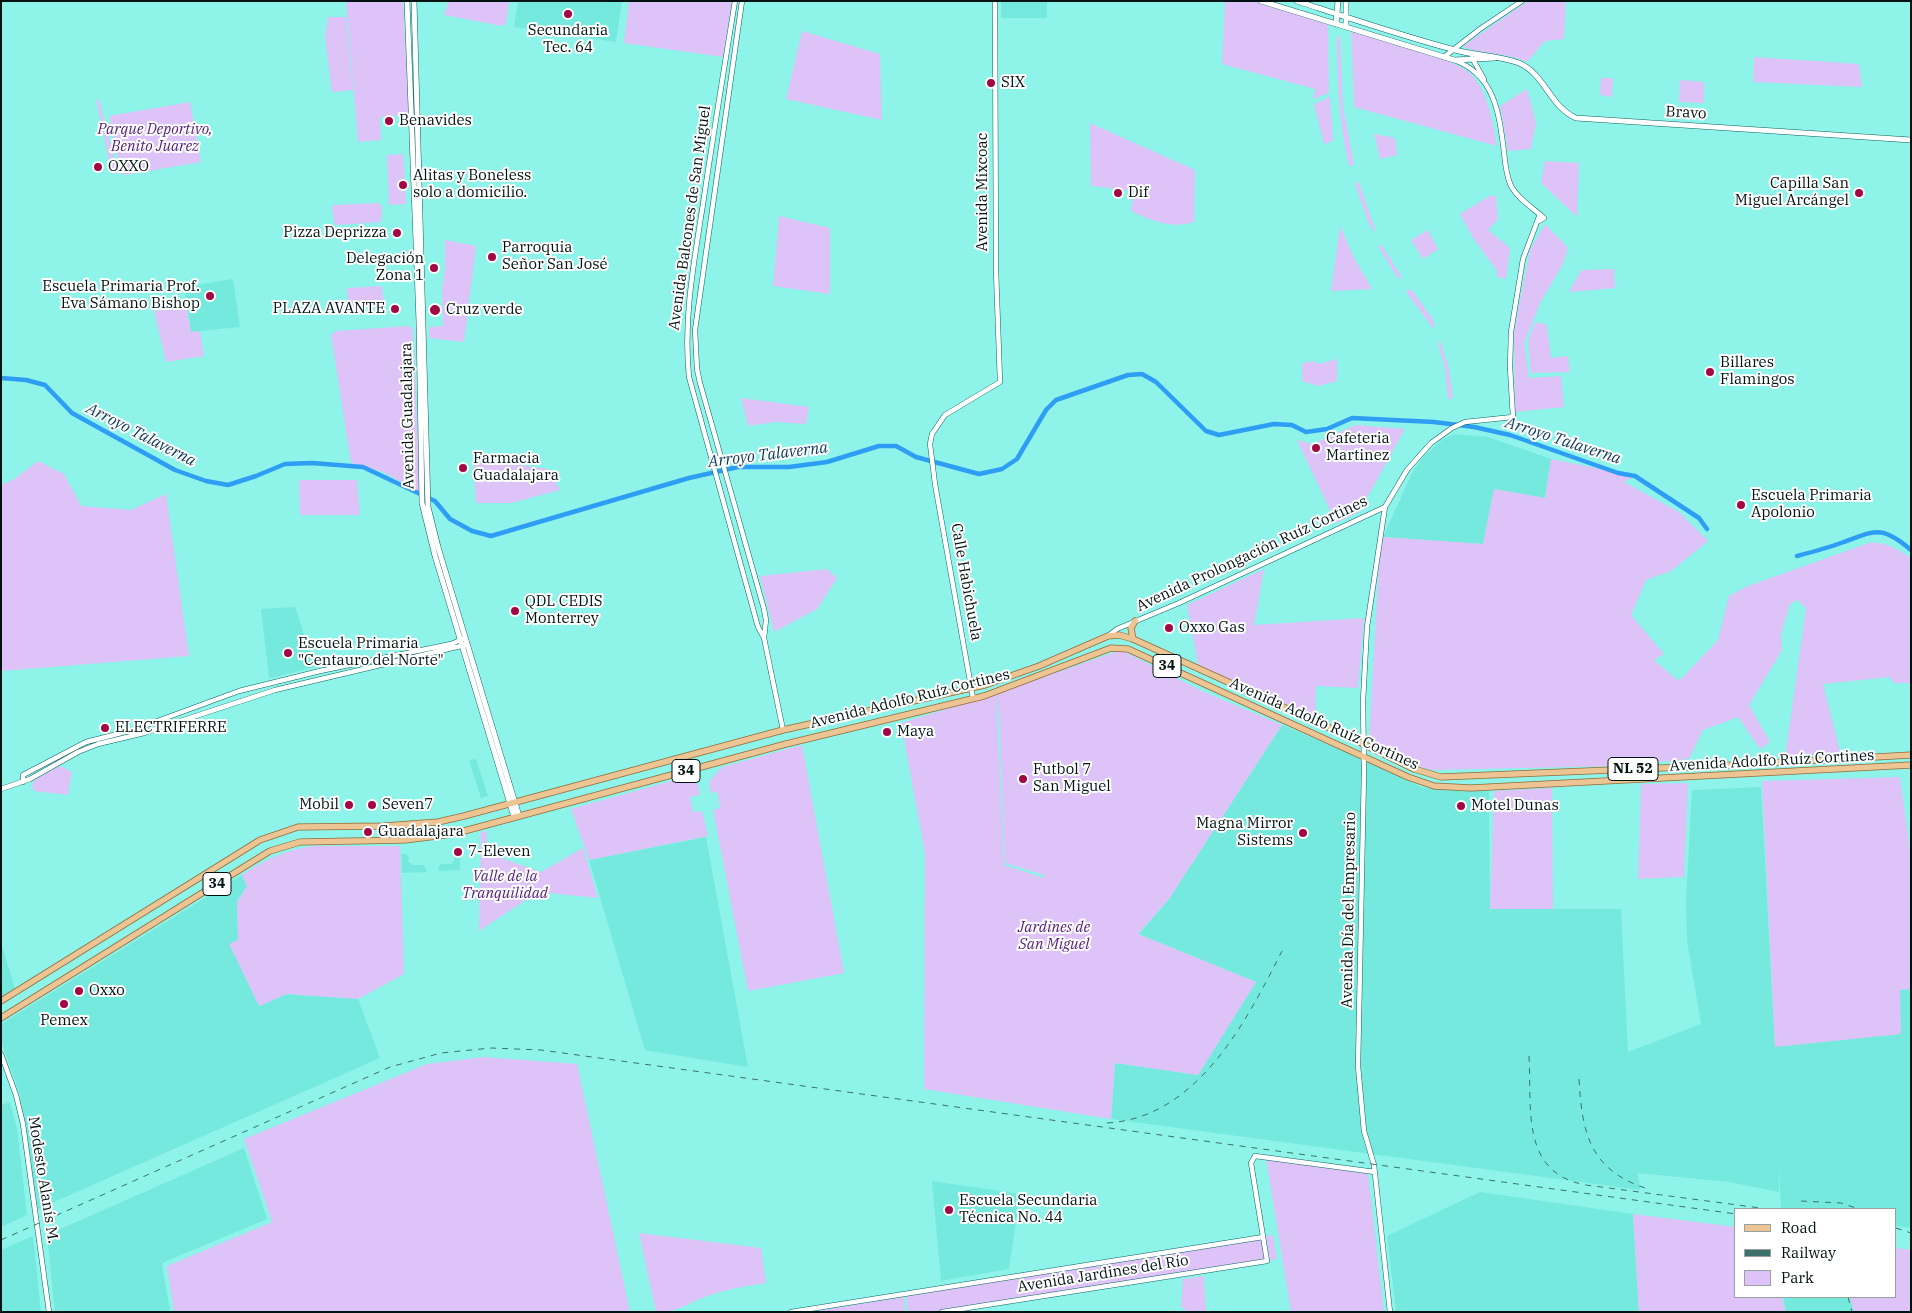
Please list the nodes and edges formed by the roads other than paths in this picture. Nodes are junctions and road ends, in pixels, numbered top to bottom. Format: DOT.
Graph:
graph roads {
  1 [pos="407,1"];
  2 [pos="414,1"];
  3 [pos="735,1"];
  4 [pos="742,1"];
  5 [pos="995,1"];
  6 [pos="1261,1"];
  7 [pos="1286,1"];
  8 [pos="1297,1"];
  9 [pos="1338,1"];
  10 [pos="1346,1"];
  11 [pos="1522,1"];
  12 [pos="1276,6"];
  13 [pos="1338,14"];
  14 [pos="1346,16"];
  15 [pos="1336,24"];
  16 [pos="1346,27"];
  17 [pos="1453,50"];
  18 [pos="1469,54"];
  19 [pos="1444,57"];
  20 [pos="1498,58"];
  21 [pos="1454,60"];
  22 [pos="1474,60"];
  23 [pos="1485,83"];
  24 [pos="1911,140"];
  25 [pos="420,284"];
  26 [pos="1000,382"];
  27 [pos="1385,507"];
  28 [pos="742,527"];
  29 [pos="733,529"];
  30 [pos="764,609"];
  31 [pos="754,612"];
  32 [pos="1135,622"];
  33 [pos="1128,624"];
  34 [pos="1119,634"];
  35 [pos="1108,636"];
  36 [pos="764,638"];
  37 [pos="1133,639"];
  38 [pos="465,642"];
  39 [pos="971,689"];
  40 [pos="973,698"];
  41 [pos="784,730"];
  42 [pos="133,732"];
  43 [pos="1363,744"];
  44 [pos="1911,755"];
  45 [pos="1364,756"];
  46 [pos="1911,765"];
  47 [pos="23,782"];
  48 [pos="1,788"];
  49 [pos="513,804"];
  50 [pos="517,816"];
  51 [pos="1,1001"];
  52 [pos="1,1018"];
  53 [pos="1,1054"];
  54 [pos="1375,1172"];
  55 [pos="1263,1237"];
  56 [pos="49,1312"];
  57 [pos="791,1312"];
  58 [pos="942,1312"];
  59 [pos="1390,1312"];
  1 -- 25 [label="main road, Avenida Guadalajara"];
  2 -- 25 [label="main road, Avenida Guadalajara"];
  3 -- 29 [label="street, Avenida Balcones de San Miguel"];
  4 -- 28 [label="street, Avenida Balcones de San Miguel"];
  5 -- 26 [label="street, Avenida Mixcoac"];
  6 -- 12 [label="main road, Bravo"];
  7 -- 12 [label="main road"];
  8 -- 13 [label="main road, Bravo"];
  9 -- 13 [label="main road"];
  10 -- 14 [label="main road"];
  11 -- 17 [label="street"];
  12 -- 15 [label="main road, Bravo"];
  13 -- 14 [label="main road, Bravo"];
  13 -- 15 [label="main road"];
  14 -- 16 [label="main road"];
  14 -- 17 [label="main road, Bravo"];
  15 -- 16 [label="main road, Bravo"];
  16 -- 19 [label="main road, Bravo"];
  17 -- 18 [label="main road, Bravo"];
  17 -- 19 [label="street"];
  18 -- 20 [label="main road, Bravo"];
  18 -- 22 [label="street"];
  19 -- 21 [label="main road, Bravo"];
  20 -- 22 [label="main road, Bravo"];
  20 -- 24 [label="main road, Bravo"];
  21 -- 22 [label="main road, Bravo"];
  21 -- 23 [label="street"];
  22 -- 23 [label="street"];
  23 -- 27 [label="street"];
  25 -- 38 [label="main road, Avenida Guadalajara"];
  25 -- 38 [label="main road, Avenida Guadalajara"];
  26 -- 39 [label="street, Calle Habichuela"];
  27 -- 32 [label="street, Avenida Prolongación Ruíz Cortines"];
  27 -- 43 [label="street, Avenida Día del Empresario"];
  28 -- 29 [label="street"];
  28 -- 30 [label="street, Avenida Balcones de San Miguel"];
  29 -- 31 [label="street, Avenida Balcones de San Miguel"];
  30 -- 31 [label="street"];
  30 -- 36 [label="street, Avenida Balcones de San Miguel"];
  31 -- 36 [label="street, Avenida Balcones de San Miguel"];
  32 -- 33 [label="street, Avenida Prolongación Ruíz Cortines"];
  32 -- 37 [label="main road"];
  33 -- 34 [label="street, Avenida Prolongación Ruíz Cortines"];
  33 -- 35 [label="street, Avenida Prolongación Ruíz Cortines"];
  34 -- 35 [label="main road, Avenida Adolfo Ruíz Cortines / 34"];
  34 -- 37 [label="main road, Avenida Adolfo Ruíz Cortines / 34"];
  35 -- 39 [label="main road, Avenida Adolfo Ruíz Cortines / 34"];
  36 -- 41 [label="street, Avenida Balcones de San Miguel"];
  37 -- 43 [label="main road, Avenida Adolfo Ruíz Cortines / 34"];
  38 -- 42 [label="street"];
  38 -- 42 [label="street"];
  38 -- 49 [label="main road, Avenida Guadalajara"];
  39 -- 40 [label="street, Calle Habichuela"];
  39 -- 41 [label="main road, Avenida Adolfo Ruíz Cortines / 34"];
  40 -- 45 [label="main road, Avenida Adolfo Ruíz Cortines / 34"];
  40 -- 50 [label="main road, Avenida Adolfo Ruíz Cortines / 34"];
  41 -- 49 [label="main road, Avenida Adolfo Ruíz Cortines / 34"];
  42 -- 47 [label="street"];
  42 -- 47 [label="street"];
  43 -- 44 [label="main road, Avenida Adolfo Ruíz Cortines / NL 52"];
  43 -- 45 [label="street, Avenida Día del Empresario"];
  45 -- 46 [label="main road, Avenida Adolfo Ruíz Cortines / NL 52"];
  45 -- 54 [label="street, Avenida Día del Empresario"];
  47 -- 48 [label="street"];
  49 -- 50 [label="main road, Avenida Guadalajara"];
  49 -- 51 [label="main road, Avenida Adolfo Ruíz Cortines / 34"];
  50 -- 52 [label="main road, Avenida Adolfo Ruíz Cortines / 34"];
  53 -- 56 [label="street, Modesto Alanís M."];
  54 -- 55 [label="street"];
  54 -- 59 [label="street, Avenida Día del Empresario"];
  55 -- 57 [label="street, Avenida Jardines del Río"];
  55 -- 58 [label="street, Avenida Jardines del Río"];
}
